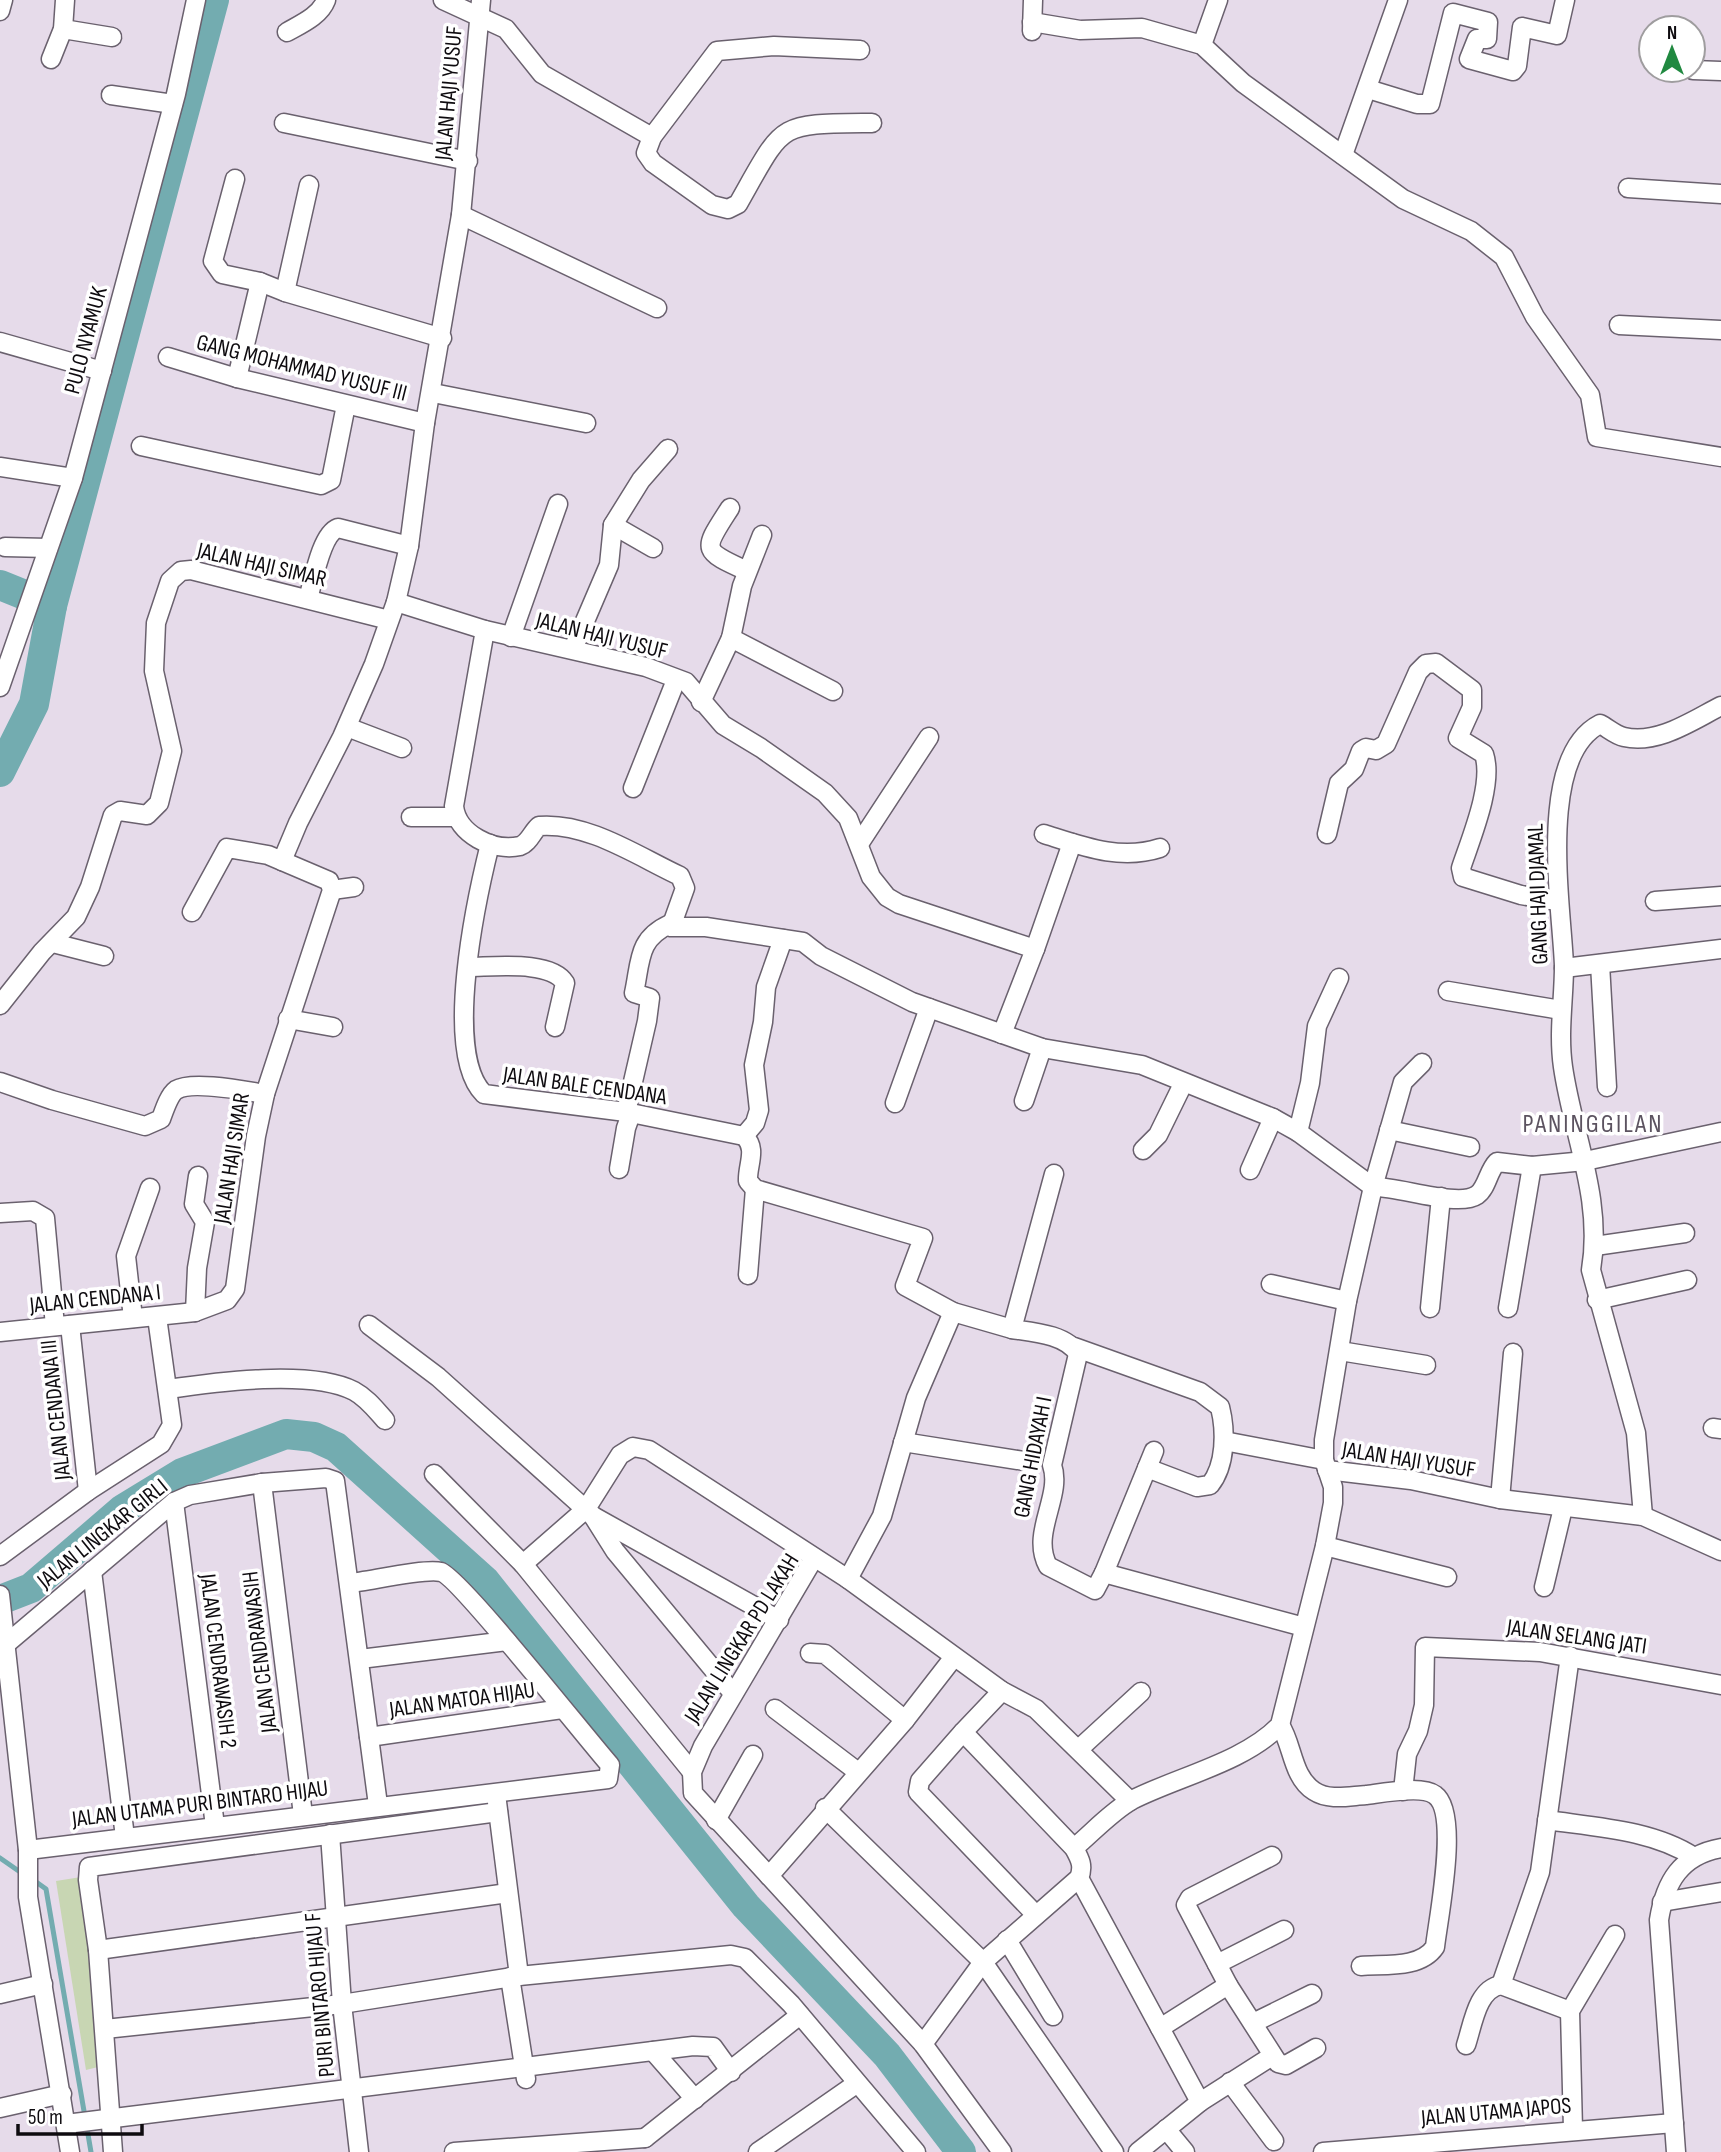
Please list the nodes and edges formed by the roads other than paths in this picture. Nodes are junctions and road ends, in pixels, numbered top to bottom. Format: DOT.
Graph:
graph roads {
  1 [pos="3,0"];
  2 [pos="65,0"];
  3 [pos="196,0"];
  4 [pos="327,0"];
  5 [pos="443,0"];
  6 [pos="1033,0"];
  7 [pos="1218,0"];
  8 [pos="1398,0"];
  9 [pos="1565,0"];
  10 [pos="0,11"];
  11 [pos="482,12"];
  12 [pos="63,29"];
  13 [pos="287,32"];
  14 [pos="112,37"];
  15 [pos="1202,45"];
  16 [pos="860,50"];
  17 [pos="51,59"];
  18 [pos="1368,89"];
  19 [pos="111,96"];
  20 [pos="173,104"];
  21 [pos="284,123"];
  22 [pos="872,123"];
  23 [pos="652,137"];
  24 [pos="1343,155"];
  25 [pos="468,161"];
  26 [pos="235,179"];
  27 [pos="309,185"];
  28 [pos="1628,188"];
  29 [pos="1721,194"];
  30 [pos="461,215"];
  31 [pos="260,282"];
  32 [pos="285,292"];
  33 [pos="657,308"];
  34 [pos="1619,325"];
  35 [pos="1721,330"];
  36 [pos="442,338"];
  37 [pos="0,342"];
  38 [pos="168,357"];
  39 [pos="102,371"];
  40 [pos="237,378"];
  41 [pos="437,393"];
  42 [pos="346,405"];
  43 [pos="425,423"];
  44 [pos="586,423"];
  45 [pos="141,446"];
  46 [pos="668,449"];
  47 [pos="1721,457"];
  48 [pos="0,467"];
  49 [pos="73,478"];
  50 [pos="558,504"];
  51 [pos="730,508"];
  52 [pos="613,525"];
  53 [pos="762,535"];
  54 [pos="409,546"];
  55 [pos="5,547"];
  56 [pos="653,548"];
  57 [pos="47,550"];
  58 [pos="747,571"];
  59 [pos="308,599"];
  60 [pos="396,602"];
  61 [pos="389,621"];
  62 [pos="485,630"];
  63 [pos="511,637"];
  64 [pos="731,638"];
  65 [pos="573,649"];
  66 [pos="676,680"];
  67 [pos="0,687"];
  68 [pos="833,691"];
  69 [pos="701,702"];
  70 [pos="1721,706"];
  71 [pos="347,727"];
  72 [pos="929,737"];
  73 [pos="402,748"];
  74 [pos="633,788"];
  75 [pos="411,817"];
  76 [pos="455,817"];
  77 [pos="1044,834"];
  78 [pos="1327,834"];
  79 [pos="1072,843"];
  80 [pos="489,844"];
  81 [pos="859,844"];
  82 [pos="1160,848"];
  83 [pos="282,861"];
  84 [pos="354,887"];
  85 [pos="332,890"];
  86 [pos="1721,896"];
  87 [pos="1557,901"];
  88 [pos="1655,901"];
  89 [pos="192,912"];
  90 [pos="670,924"];
  91 [pos="783,939"];
  92 [pos="53,943"];
  93 [pos="1035,949"];
  94 [pos="1721,949"];
  95 [pos="104,956"];
  96 [pos="1600,964"];
  97 [pos="468,967"];
  98 [pos="1564,968"];
  99 [pos="1339,978"];
  100 [pos="1448,991"];
  101 [pos="0,1005"];
  102 [pos="929,1008"];
  103 [pos="1561,1010"];
  104 [pos="288,1019"];
  105 [pos="333,1027"];
  106 [pos="555,1027"];
  107 [pos="1002,1034"];
  108 [pos="1042,1048"];
  109 [pos="1422,1063"];
  110 [pos="0,1082"];
  111 [pos="1183,1084"];
  112 [pos="1607,1087"];
  113 [pos="265,1094"];
  114 [pos="1024,1101"];
  115 [pos="895,1103"];
  116 [pos="629,1113"];
  117 [pos="1273,1118"];
  118 [pos="1389,1130"];
  119 [pos="1298,1132"];
  120 [pos="1721,1132"];
  121 [pos="746,1138"];
  122 [pos="1470,1147"];
  123 [pos="1143,1150"];
  124 [pos="1584,1161"];
  125 [pos="1532,1166"];
  126 [pos="619,1169"];
  127 [pos="1250,1170"];
  128 [pos="1054,1174"];
  129 [pos="198,1176"];
  130 [pos="1373,1187"];
  131 [pos="150,1188"];
  132 [pos="755,1189"];
  133 [pos="1441,1197"];
  134 [pos="0,1213"];
  135 [pos="1685,1233"];
  136 [pos="1595,1246"];
  137 [pos="748,1275"];
  138 [pos="1686,1280"];
  139 [pos="1271,1284"];
  140 [pos="1597,1300"];
  141 [pos="1347,1301"];
  142 [pos="1430,1308"];
  143 [pos="1508,1308"];
  144 [pos="195,1311"];
  145 [pos="953,1311"];
  146 [pos="158,1317"];
  147 [pos="133,1318"];
  148 [pos="63,1325"];
  149 [pos="369,1325"];
  150 [pos="1012,1329"];
  151 [pos="0,1332"];
  152 [pos="1073,1347"];
  153 [pos="1340,1351"];
  154 [pos="1513,1353"];
  155 [pos="1426,1365"];
  156 [pos="168,1389"];
  157 [pos="385,1420"];
  158 [pos="1224,1441"];
  159 [pos="903,1442"];
  160 [pos="1024,1461"];
  161 [pos="1326,1465"];
  162 [pos="434,1474"];
  163 [pos="262,1483"];
  164 [pos="88,1491"];
  165 [pos="1500,1499"];
  166 [pos="174,1502"];
  167 [pos="1563,1508"];
  168 [pos="590,1513"];
  169 [pos="1643,1516"];
  170 [pos="1325,1546"];
  171 [pos="1721,1550"];
  172 [pos="0,1556"];
  173 [pos="814,1558"];
  174 [pos="523,1564"];
  175 [pos="92,1571"];
  176 [pos="1104,1573"];
  177 [pos="1447,1577"];
  178 [pos="848,1579"];
  179 [pos="351,1583"];
  180 [pos="1544,1587"];
  181 [pos="0,1595"];
  182 [pos="779,1620"];
  183 [pos="1304,1627"];
  184 [pos="507,1642"];
  185 [pos="5,1645"];
  186 [pos="810,1653"];
  187 [pos="1570,1656"];
  188 [pos="954,1657"];
  189 [pos="360,1659"];
  190 [pos="1721,1685"];
  191 [pos="1002,1691"];
  192 [pos="732,1692"];
  193 [pos="1141,1692"];
  194 [pos="562,1709"];
  195 [pos="775,1709"];
  196 [pos="905,1720"];
  197 [pos="1276,1729"];
  198 [pos="963,1732"];
  199 [pos="369,1737"];
  200 [pos="1080,1748"];
  201 [pos="753,1755"];
  202 [pos="692,1772"];
  203 [pos="858,1772"];
  204 [pos="1403,1791"];
  205 [pos="496,1792"];
  206 [pos="1125,1796"];
  207 [pos="378,1805"];
  208 [pos="825,1808"];
  209 [pos="498,1812"];
  210 [pos="303,1815"];
  211 [pos="716,1820"];
  212 [pos="1547,1820"];
  213 [pos="215,1826"];
  214 [pos="330,1833"];
  215 [pos="125,1837"];
  216 [pos="1074,1848"];
  217 [pos="1721,1848"];
  218 [pos="1272,1856"];
  219 [pos="1694,1857"];
  220 [pos="27,1858"];
  221 [pos="769,1876"];
  222 [pos="1079,1878"];
  223 [pos="1721,1892"];
  224 [pos="508,1893"];
  225 [pos="1662,1902"];
  226 [pos="1037,1915"];
  227 [pos="335,1917"];
  228 [pos="1284,1930"];
  229 [pos="1615,1935"];
  230 [pos="1007,1940"];
  231 [pos="98,1950"];
  232 [pos="983,1962"];
  233 [pos="1217,1964"];
  234 [pos="1361,1966"];
  235 [pos="515,1976"];
  236 [pos="43,1984"];
  237 [pos="1501,1985"];
  238 [pos="1228,1986"];
  239 [pos="0,1994"];
  240 [pos="1312,1994"];
  241 [pos="342,2004"];
  242 [pos="1570,2011"];
  243 [pos="800,2015"];
  244 [pos="1053,2016"];
  245 [pos="1253,2023"];
  246 [pos="1160,2028"];
  247 [pos="106,2029"];
  248 [pos="923,2044"];
  249 [pos="1466,2045"];
  250 [pos="1316,2048"];
  251 [pos="653,2051"];
  252 [pos="1272,2056"];
  253 [pos="525,2072"];
  254 [pos="731,2072"];
  255 [pos="1230,2082"];
  256 [pos="856,2084"];
  257 [pos="351,2087"];
  258 [pos="62,2094"];
  259 [pos="695,2099"];
  260 [pos="1200,2102"];
  261 [pos="0,2108"];
  262 [pos="104,2119"];
  263 [pos="1674,2123"];
  264 [pos="69,2124"];
  265 [pos="1166,2129"];
  266 [pos="1573,2129"];
  267 [pos="1274,2141"];
  268 [pos="649,2145"];
  269 [pos="911,2150"];
  270 [pos="70,2152"];
  271 [pos="113,2152"];
  272 [pos="359,2152"];
  273 [pos="454,2152"];
  274 [pos="758,2152"];
  275 [pos="1002,2152"];
  276 [pos="1114,2152"];
  277 [pos="1138,2152"];
  278 [pos="1185,2152"];
  279 [pos="1323,2152"];
  280 [pos="1676,2152"];
  1 -- 10 [label="street"];
  2 -- 12 [label="street"];
  3 -- 20 [label="street, PULO NYAMUK"];
  4 -- 13 [label="street"];
  5 -- 11 [label="street, JALAN HAJI YUSUF"];
  6 -- 15 [label="street"];
  7 -- 15 [label="street"];
  8 -- 18 [label="street"];
  9 -- 18 [label="street"];
  11 -- 23 [label="street"];
  11 -- 25 [label="street, JALAN HAJI YUSUF"];
  12 -- 14 [label="street"];
  12 -- 17 [label="street"];
  15 -- 24 [label="street"];
  16 -- 23 [label="street"];
  18 -- 24 [label="street"];
  19 -- 20 [label="street"];
  20 -- 39 [label="street, PULO NYAMUK"];
  21 -- 25 [label="street"];
  22 -- 23 [label="street"];
  24 -- 47 [label="street"];
  25 -- 30 [label="street, JALAN HAJI YUSUF"];
  26 -- 31 [label="street"];
  27 -- 32 [label="street"];
  28 -- 29 [label="street"];
  30 -- 33 [label="street"];
  30 -- 36 [label="street, JALAN HAJI YUSUF"];
  31 -- 32 [label="street"];
  31 -- 40 [label="street"];
  32 -- 36 [label="street"];
  34 -- 35 [label="street"];
  36 -- 41 [label="street, JALAN HAJI YUSUF"];
  37 -- 39 [label="street"];
  38 -- 40 [label="street, GANG MOHAMMAD YUSUF III"];
  39 -- 49 [label="street, PULO NYAMUK"];
  40 -- 42 [label="street, GANG MOHAMMAD YUSUF III"];
  41 -- 43 [label="street, JALAN HAJI YUSUF"];
  41 -- 44 [label="street"];
  42 -- 43 [label="street, GANG MOHAMMAD YUSUF III"];
  42 -- 45 [label="street"];
  43 -- 54 [label="street, JALAN HAJI YUSUF"];
  46 -- 52 [label="street"];
  48 -- 49 [label="street"];
  49 -- 57 [label="street, PULO NYAMUK"];
  50 -- 63 [label="street"];
  51 -- 58 [label="street"];
  52 -- 56 [label="street"];
  52 -- 65 [label="street"];
  53 -- 58 [label="street"];
  54 -- 59 [label="street"];
  54 -- 60 [label="street, JALAN HAJI YUSUF"];
  55 -- 57 [label="street"];
  57 -- 67 [label="street, PULO NYAMUK"];
  58 -- 64 [label="street"];
  59 -- 61 [label="street, JALAN HAJI SIMAR"];
  59 -- 92 [label="street, JALAN HAJI SIMAR"];
  60 -- 61 [label="street"];
  60 -- 62 [label="street, JALAN HAJI YUSUF"];
  61 -- 71 [label="street"];
  62 -- 63 [label="street, JALAN HAJI YUSUF"];
  62 -- 76 [label="street"];
  63 -- 65 [label="street, JALAN HAJI YUSUF"];
  64 -- 68 [label="street"];
  64 -- 69 [label="street"];
  65 -- 66 [label="street, JALAN HAJI YUSUF"];
  66 -- 69 [label="street, JALAN HAJI YUSUF"];
  66 -- 74 [label="street"];
  69 -- 81 [label="street, JALAN HAJI YUSUF"];
  70 -- 87 [label="street, GANG HAJI DJAMAL"];
  71 -- 73 [label="street"];
  71 -- 83 [label="street"];
  72 -- 81 [label="street"];
  75 -- 76 [label="street"];
  76 -- 80 [label="street"];
  77 -- 79 [label="street"];
  78 -- 87 [label="street"];
  79 -- 82 [label="street"];
  79 -- 93 [label="street"];
  80 -- 90 [label="street"];
  80 -- 97 [label="street, JALAN BALE CENDANA"];
  81 -- 93 [label="street, JALAN HAJI YUSUF"];
  83 -- 85 [label="street"];
  83 -- 89 [label="street"];
  84 -- 85 [label="street"];
  85 -- 104 [label="street, JALAN HAJI SIMAR"];
  86 -- 88 [label="street"];
  87 -- 98 [label="street, GANG HAJI DJAMAL"];
  90 -- 91 [label="street"];
  90 -- 116 [label="street"];
  91 -- 102 [label="street"];
  91 -- 121 [label="street"];
  92 -- 95 [label="street"];
  92 -- 101 [label="street, JALAN HAJI SIMAR"];
  93 -- 107 [label="street"];
  94 -- 96 [label="street"];
  96 -- 98 [label="street"];
  96 -- 112 [label="street"];
  97 -- 106 [label="street"];
  97 -- 116 [label="street, JALAN BALE CENDANA"];
  98 -- 103 [label="street, GANG HAJI DJAMAL"];
  99 -- 119 [label="street"];
  100 -- 103 [label="street"];
  102 -- 107 [label="street"];
  102 -- 115 [label="street"];
  103 -- 124 [label="street, GANG HAJI DJAMAL"];
  104 -- 105 [label="street"];
  104 -- 113 [label="street, JALAN HAJI SIMAR"];
  107 -- 108 [label="street"];
  108 -- 111 [label="street"];
  108 -- 114 [label="street"];
  109 -- 118 [label="street, JALAN HAJI YUSUF"];
  110 -- 113 [label="street"];
  111 -- 117 [label="street"];
  111 -- 123 [label="street"];
  113 -- 144 [label="street, JALAN HAJI SIMAR"];
  116 -- 121 [label="street, JALAN BALE CENDANA"];
  116 -- 126 [label="street"];
  117 -- 119 [label="street"];
  117 -- 127 [label="street"];
  118 -- 122 [label="street"];
  118 -- 130 [label="street, JALAN HAJI YUSUF"];
  119 -- 130 [label="street"];
  120 -- 124 [label="street"];
  121 -- 132 [label="street"];
  124 -- 125 [label="street"];
  124 -- 136 [label="street, GANG HAJI DJAMAL"];
  125 -- 133 [label="street"];
  125 -- 143 [label="street"];
  128 -- 150 [label="street"];
  129 -- 144 [label="street"];
  130 -- 133 [label="street"];
  130 -- 141 [label="street, JALAN HAJI YUSUF"];
  131 -- 147 [label="street"];
  132 -- 137 [label="street"];
  132 -- 145 [label="street"];
  133 -- 142 [label="street"];
  134 -- 148 [label="street, JALAN CENDANA III"];
  135 -- 136 [label="street"];
  136 -- 140 [label="street, GANG HAJI DJAMAL"];
  138 -- 140 [label="street"];
  139 -- 141 [label="street"];
  140 -- 169 [label="street, GANG HAJI DJAMAL"];
  141 -- 153 [label="street, JALAN HAJI YUSUF"];
  144 -- 146 [label="street, JALAN CENDANA I"];
  145 -- 150 [label="street"];
  145 -- 159 [label="street"];
  146 -- 147 [label="street, JALAN CENDANA I"];
  146 -- 156 [label="street"];
  147 -- 148 [label="street, JALAN CENDANA I"];
  148 -- 151 [label="street, JALAN CENDANA I"];
  148 -- 164 [label="street, JALAN CENDANA III"];
  149 -- 168 [label="street"];
  150 -- 152 [label="street"];
  152 -- 158 [label="street"];
  152 -- 176 [label="street, GANG HIDAYAH I"];
  153 -- 155 [label="street"];
  153 -- 161 [label="street, JALAN HAJI YUSUF"];
  154 -- 165 [label="street"];
  156 -- 157 [label="street"];
  156 -- 164 [label="street"];
  158 -- 161 [label="street"];
  158 -- 176 [label="street"];
  159 -- 160 [label="street"];
  159 -- 178 [label="street"];
  161 -- 165 [label="street, JALAN HAJI YUSUF"];
  161 -- 170 [label="street"];
  162 -- 174 [label="street"];
  163 -- 166 [label="street, JALAN LINGKAR GIRLI"];
  163 -- 179 [label="street, JALAN LINGKAR GIRLI"];
  163 -- 210 [label="street, JALAN CENDRAWASIH"];
  164 -- 172 [label="street"];
  165 -- 167 [label="street, JALAN HAJI YUSUF"];
  166 -- 175 [label="street, JALAN LINGKAR GIRLI"];
  166 -- 213 [label="street, JALAN CENDRAWASIH 2"];
  167 -- 169 [label="street, JALAN HAJI YUSUF"];
  167 -- 180 [label="street"];
  168 -- 173 [label="street"];
  168 -- 174 [label="street"];
  168 -- 182 [label="street"];
  168 -- 192 [label="street"];
  169 -- 171 [label="street, JALAN HAJI YUSUF"];
  170 -- 177 [label="street"];
  170 -- 183 [label="street"];
  173 -- 178 [label="street, JALAN LINGKAR PD LAKAH"];
  173 -- 182 [label="street, JALAN LINGKAR PD LAKAH"];
  174 -- 202 [label="street"];
  175 -- 185 [label="street, JALAN LINGKAR GIRLI"];
  175 -- 215 [label="street"];
  176 -- 183 [label="street"];
  178 -- 188 [label="street, JALAN LINGKAR PD LAKAH"];
  179 -- 184 [label="street"];
  179 -- 189 [label="street"];
  181 -- 185 [label="street"];
  182 -- 192 [label="street, JALAN LINGKAR PD LAKAH"];
  183 -- 197 [label="street"];
  184 -- 189 [label="street"];
  184 -- 194 [label="street"];
  185 -- 220 [label="street"];
  186 -- 196 [label="street"];
  187 -- 190 [label="street, JALAN SELANG JATI"];
  187 -- 204 [label="street, JALAN SELANG JATI"];
  187 -- 212 [label="street"];
  188 -- 191 [label="street, JALAN LINGKAR PD LAKAH"];
  188 -- 196 [label="street"];
  189 -- 199 [label="street"];
  191 -- 198 [label="street"];
  191 -- 200 [label="street, JALAN LINGKAR PD LAKAH"];
  192 -- 202 [label="street, JALAN LINGKAR PD LAKAH"];
  193 -- 200 [label="street"];
  194 -- 199 [label="street, JALAN MATOA HIJAU"];
  194 -- 205 [label="street, JALAN UTAMA PURI BINTARO HIJAU"];
  195 -- 203 [label="street"];
  196 -- 203 [label="street"];
  197 -- 204 [label="street"];
  197 -- 206 [label="street"];
  198 -- 216 [label="street"];
  198 -- 226 [label="street"];
  199 -- 207 [label="street"];
  200 -- 206 [label="street, JALAN LINGKAR PD LAKAH"];
  201 -- 211 [label="street"];
  202 -- 211 [label="street"];
  203 -- 208 [label="street"];
  204 -- 234 [label="street"];
  205 -- 207 [label="street, JALAN UTAMA PURI BINTARO HIJAU"];
  205 -- 209 [label="street"];
  206 -- 216 [label="street"];
  207 -- 210 [label="street, JALAN UTAMA PURI BINTARO HIJAU"];
  208 -- 221 [label="street"];
  208 -- 232 [label="street"];
  209 -- 214 [label="street"];
  209 -- 224 [label="street"];
  210 -- 213 [label="street, JALAN UTAMA PURI BINTARO HIJAU"];
  211 -- 221 [label="street"];
  212 -- 219 [label="street"];
  212 -- 237 [label="street"];
  213 -- 215 [label="street, JALAN UTAMA PURI BINTARO HIJAU"];
  214 -- 227 [label="street, PURI BINTARO HIJAU F"];
  214 -- 231 [label="street"];
  215 -- 220 [label="street, JALAN UTAMA PURI BINTARO HIJAU"];
  216 -- 222 [label="street"];
  217 -- 219 [label="street"];
  218 -- 233 [label="street"];
  219 -- 225 [label="street"];
  220 -- 236 [label="street"];
  221 -- 248 [label="street"];
  222 -- 226 [label="street"];
  222 -- 246 [label="street"];
  223 -- 225 [label="street"];
  224 -- 227 [label="street"];
  224 -- 235 [label="street"];
  225 -- 263 [label="street"];
  226 -- 230 [label="street"];
  227 -- 231 [label="street"];
  227 -- 241 [label="street, PURI BINTARO HIJAU F"];
  228 -- 233 [label="street"];
  229 -- 242 [label="street"];
  230 -- 232 [label="street"];
  230 -- 244 [label="street"];
  231 -- 247 [label="street"];
  232 -- 248 [label="street"];
  232 -- 276 [label="street"];
  233 -- 238 [label="street"];
  235 -- 241 [label="street"];
  235 -- 243 [label="street"];
  235 -- 253 [label="street"];
  236 -- 239 [label="street"];
  236 -- 258 [label="street"];
  237 -- 242 [label="street"];
  237 -- 249 [label="street"];
  238 -- 245 [label="street"];
  238 -- 246 [label="street"];
  240 -- 245 [label="street"];
  241 -- 247 [label="street"];
  241 -- 257 [label="street, PURI BINTARO HIJAU F"];
  242 -- 266 [label="street"];
  243 -- 254 [label="street"];
  243 -- 256 [label="street"];
  245 -- 252 [label="street"];
  246 -- 260 [label="street"];
  247 -- 262 [label="street"];
  248 -- 275 [label="street"];
  250 -- 252 [label="street"];
  251 -- 253 [label="street"];
  251 -- 254 [label="street"];
  251 -- 259 [label="street"];
  252 -- 255 [label="street"];
  253 -- 257 [label="street"];
  254 -- 259 [label="street"];
  255 -- 260 [label="street"];
  255 -- 267 [label="street"];
  256 -- 269 [label="street"];
  256 -- 274 [label="street"];
  257 -- 262 [label="street"];
  257 -- 272 [label="street, PURI BINTARO HIJAU F"];
  258 -- 261 [label="street"];
  258 -- 264 [label="street"];
  259 -- 268 [label="street"];
  260 -- 265 [label="street"];
  262 -- 264 [label="street"];
  262 -- 271 [label="street"];
  263 -- 266 [label="street, JALAN UTAMA JAPOS"];
  263 -- 280 [label="street"];
  264 -- 270 [label="street"];
  265 -- 277 [label="street"];
  265 -- 278 [label="street"];
  266 -- 279 [label="street, JALAN UTAMA JAPOS"];
  268 -- 273 [label="street"];
}
